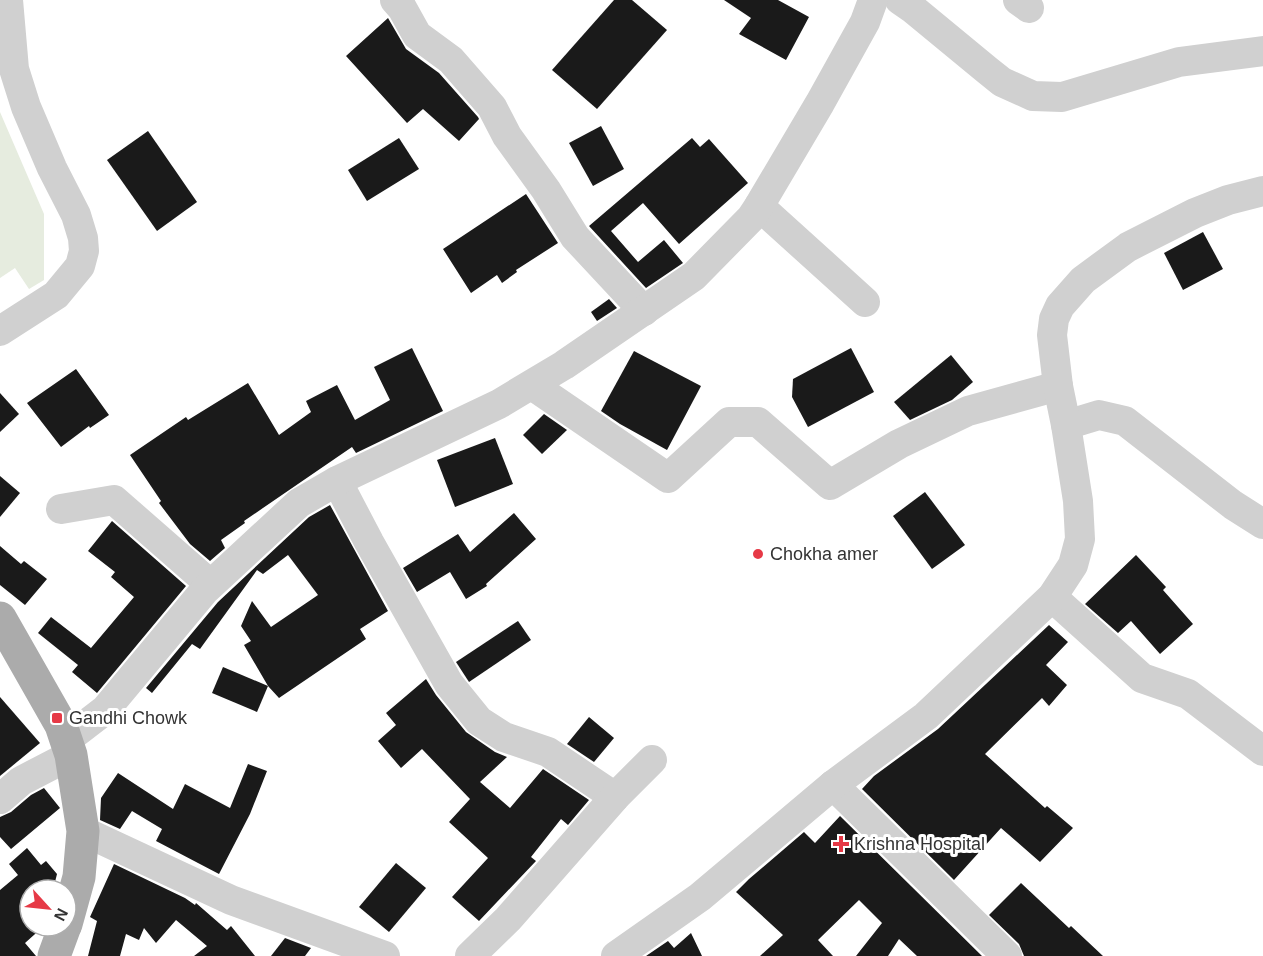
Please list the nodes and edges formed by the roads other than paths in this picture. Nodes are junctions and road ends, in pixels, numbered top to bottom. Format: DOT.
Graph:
graph roads {
  1 [pos="8,0"];
  2 [pos="395,0"];
  3 [pos="873,0"];
  4 [pos="900,0"];
  5 [pos="1263,51"];
  6 [pos="1263,190"];
  7 [pos="759,206"];
  8 [pos="865,302"];
  9 [pos="644,311"];
  10 [pos="0,331"];
  11 [pos="532,385"];
  12 [pos="1058,386"];
  13 [pos="1066,425"];
  14 [pos="337,481"];
  15 [pos="61,509"];
  16 [pos="1263,524"];
  17 [pos="210,584"];
  18 [pos="1052,597"];
  19 [pos="0,618"];
  20 [pos="68,748"];
  21 [pos="1263,751"];
  22 [pos="652,760"];
  23 [pos="833,784"];
  24 [pos="615,797"];
  25 [pos="0,799"];
  26 [pos="83,831"];
  27 [pos="78,881"];
  28 [pos="61,938"];
  29 [pos="54,956"];
  30 [pos="385,956"];
  31 [pos="470,956"];
  32 [pos="616,956"];
  33 [pos="1007,956"];
  1 -- 10 [label="street"];
  2 -- 9 [label="street"];
  3 -- 7 [label="street"];
  4 -- 5 [label="street"];
  6 -- 12 [label="street"];
  7 -- 8 [label="street"];
  7 -- 9 [label="street"];
  9 -- 11 [label="street"];
  11 -- 12 [label="street"];
  11 -- 14 [label="street"];
  12 -- 13 [label="street"];
  13 -- 16 [label="street"];
  13 -- 18 [label="street"];
  14 -- 17 [label="street"];
  14 -- 24 [label="street"];
  15 -- 17 [label="street"];
  17 -- 20 [label="street"];
  18 -- 21 [label="street"];
  18 -- 23 [label="street"];
  19 -- 20 [label="main road"];
  20 -- 25 [label="street"];
  20 -- 26 [label="main road"];
  22 -- 24 [label="street"];
  23 -- 32 [label="street"];
  23 -- 33 [label="street"];
  24 -- 31 [label="street"];
  26 -- 27 [label="main road"];
  26 -- 30 [label="street"];
  28 -- 29 [label="main road"];
}
